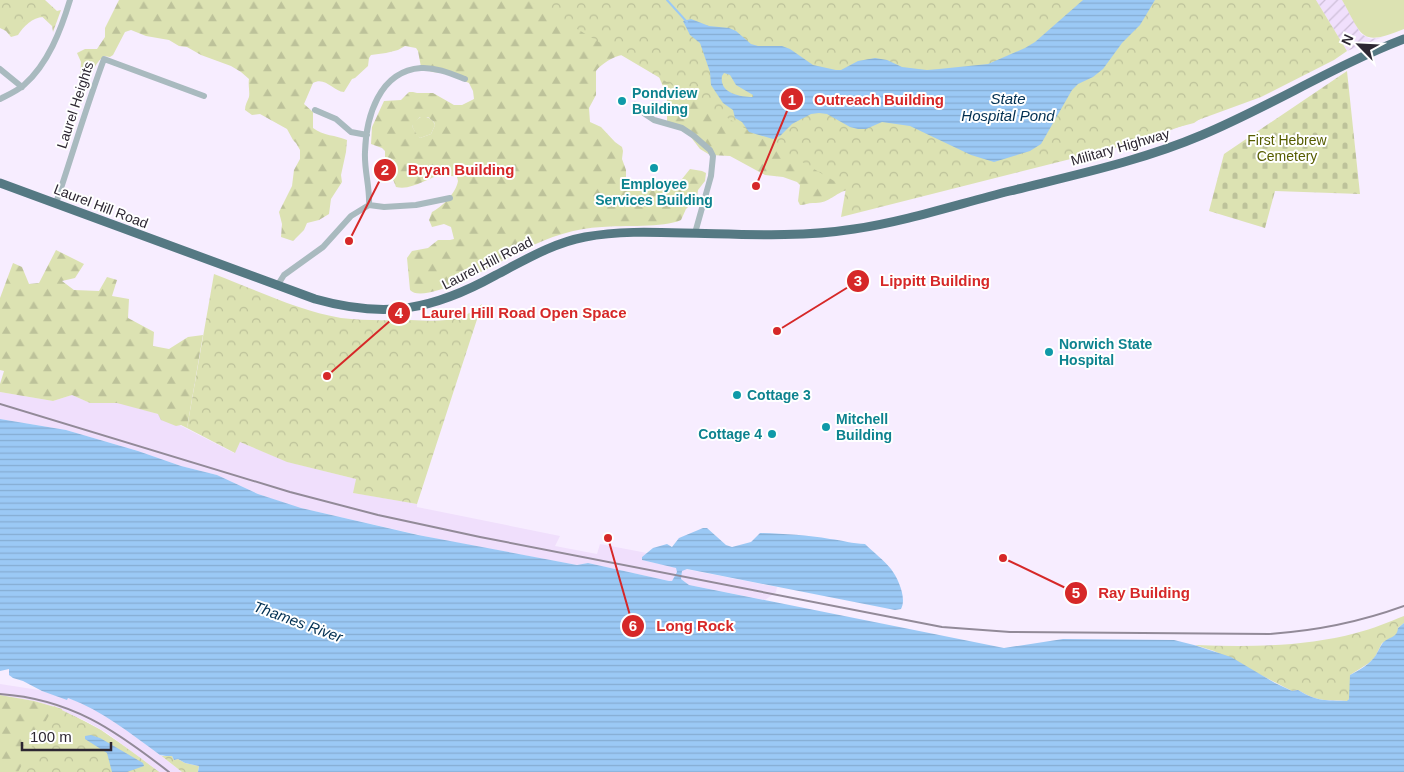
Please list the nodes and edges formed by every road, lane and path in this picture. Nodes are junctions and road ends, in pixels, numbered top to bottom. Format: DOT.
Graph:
graph roads {
  1 [pos="70,0"];
  2 [pos="1404,39"];
  3 [pos="0,69"];
  4 [pos="465,80"];
  5 [pos="22,87"];
  6 [pos="204,96"];
  7 [pos="0,99"];
  8 [pos="635,105"];
  9 [pos="315,110"];
  10 [pos="367,135"];
  11 [pos="0,182"];
  12 [pos="450,198"];
  13 [pos="56,204"];
  14 [pos="370,205"];
  15 [pos="695,233"];
  16 [pos="827,233"];
  17 [pos="277,286"];
  1 -- 5 [label="street"];
  2 -- 16 [label="highway, Military Highway"];
  3 -- 5 [label="street"];
  4 -- 10 [label="street"];
  5 -- 7 [label="street"];
  6 -- 13 [label="street, Laurel Heights"];
  8 -- 15 [label="street"];
  9 -- 10 [label="street"];
  10 -- 14 [label="street"];
  11 -- 13 [label="highway, Laurel Hill Road"];
  12 -- 14 [label="street"];
  13 -- 17 [label="highway, Laurel Hill Road"];
  14 -- 17 [label="street"];
  15 -- 16 [label="highway, Laurel Hill Road"];
  15 -- 17 [label="highway, Laurel Hill Road"];
}
